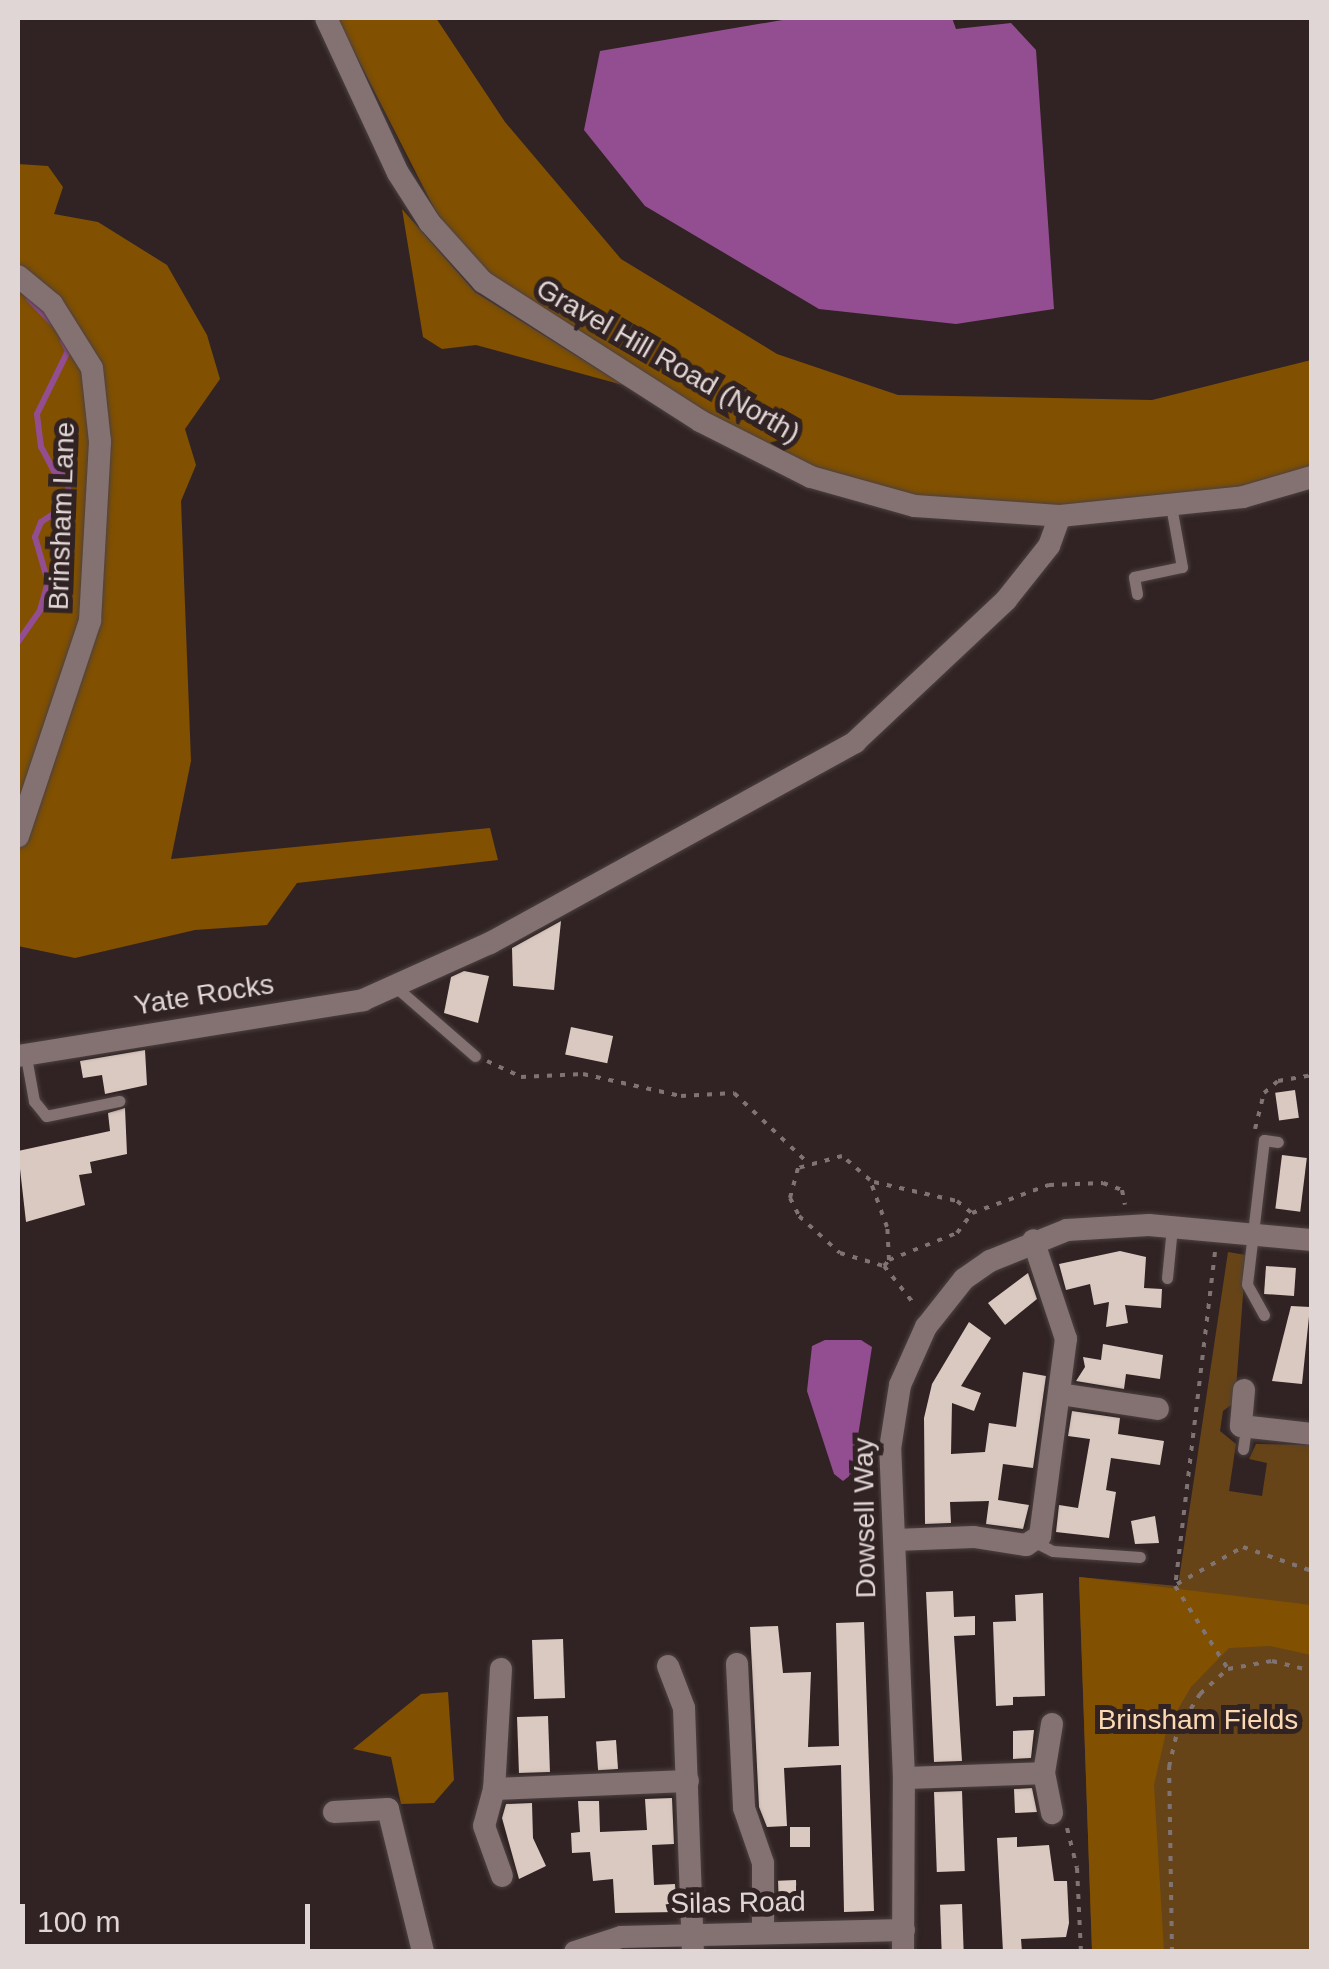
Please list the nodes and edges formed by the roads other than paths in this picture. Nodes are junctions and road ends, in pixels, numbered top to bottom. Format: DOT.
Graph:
graph roads {
  1 [pos="326,18"];
  2 [pos="18,276"];
  3 [pos="1312,477"];
  4 [pos="1171,506"];
  5 [pos="1060,516"];
  6 [pos="1137,594"];
  7 [pos="18,836"];
  8 [pos="398,989"];
  9 [pos="22,1056"];
  10 [pos="475,1056"];
  11 [pos="119,1101"];
  12 [pos="1278,1142"];
  13 [pos="1172,1226"];
  14 [pos="1251,1234"];
  15 [pos="1033,1240"];
  16 [pos="1312,1240"];
  17 [pos="1167,1278"];
  18 [pos="1264,1314"];
  19 [pos="1244,1390"];
  20 [pos="1060,1394"];
  21 [pos="1158,1409"];
  22 [pos="1312,1434"];
  23 [pos="895,1540"];
  24 [pos="1035,1542"];
  25 [pos="1140,1556"];
  26 [pos="737,1664"];
  27 [pos="668,1666"];
  28 [pos="502,1669"];
  29 [pos="1052,1724"];
  30 [pos="1044,1773"];
  31 [pos="904,1778"];
  32 [pos="688,1780"];
  33 [pos="494,1790"];
  34 [pos="334,1812"];
  35 [pos="1052,1813"];
  36 [pos="502,1876"];
  37 [pos="763,1932"];
  38 [pos="903,1941"];
  39 [pos="693,1942"];
  40 [pos="423,1952"];
  41 [pos="576,1952"];
  1 -- 5 [label="street, Gravel Hill Road (North)"];
  2 -- 7 [label="street, Brinsham Lane"];
  3 -- 4 [label="street, Gravel Hill Road (North)"];
  4 -- 5 [label="street, Gravel Hill Road (North)"];
  4 -- 6 [label="lane"];
  5 -- 8 [label="street, Yate Rocks"];
  8 -- 9 [label="street, Yate Rocks"];
  8 -- 10 [label="lane"];
  9 -- 11 [label="lane"];
  12 -- 14 [label="lane"];
  13 -- 14 [label="street, Dowsell Way"];
  13 -- 15 [label="street, Dowsell Way"];
  13 -- 17 [label="lane"];
  14 -- 16 [label="street, Dowsell Way"];
  14 -- 18 [label="lane"];
  15 -- 20 [label="street"];
  15 -- 23 [label="street, Dowsell Way"];
  19 -- 22 [label="street"];
  20 -- 21 [label="street"];
  20 -- 24 [label="street"];
  23 -- 24 [label="street"];
  23 -- 31 [label="street, Dowsell Way"];
  24 -- 25 [label="lane"];
  26 -- 37 [label="street"];
  27 -- 32 [label="street"];
  28 -- 33 [label="street"];
  29 -- 30 [label="street"];
  30 -- 31 [label="street"];
  30 -- 35 [label="street"];
  31 -- 38 [label="street, Dowsell Way"];
  32 -- 33 [label="street"];
  32 -- 39 [label="street"];
  33 -- 36 [label="street"];
  34 -- 40 [label="street"];
  37 -- 38 [label="street, Silas Road"];
  37 -- 39 [label="street, Silas Road"];
  39 -- 41 [label="street, Silas Road"];
}
